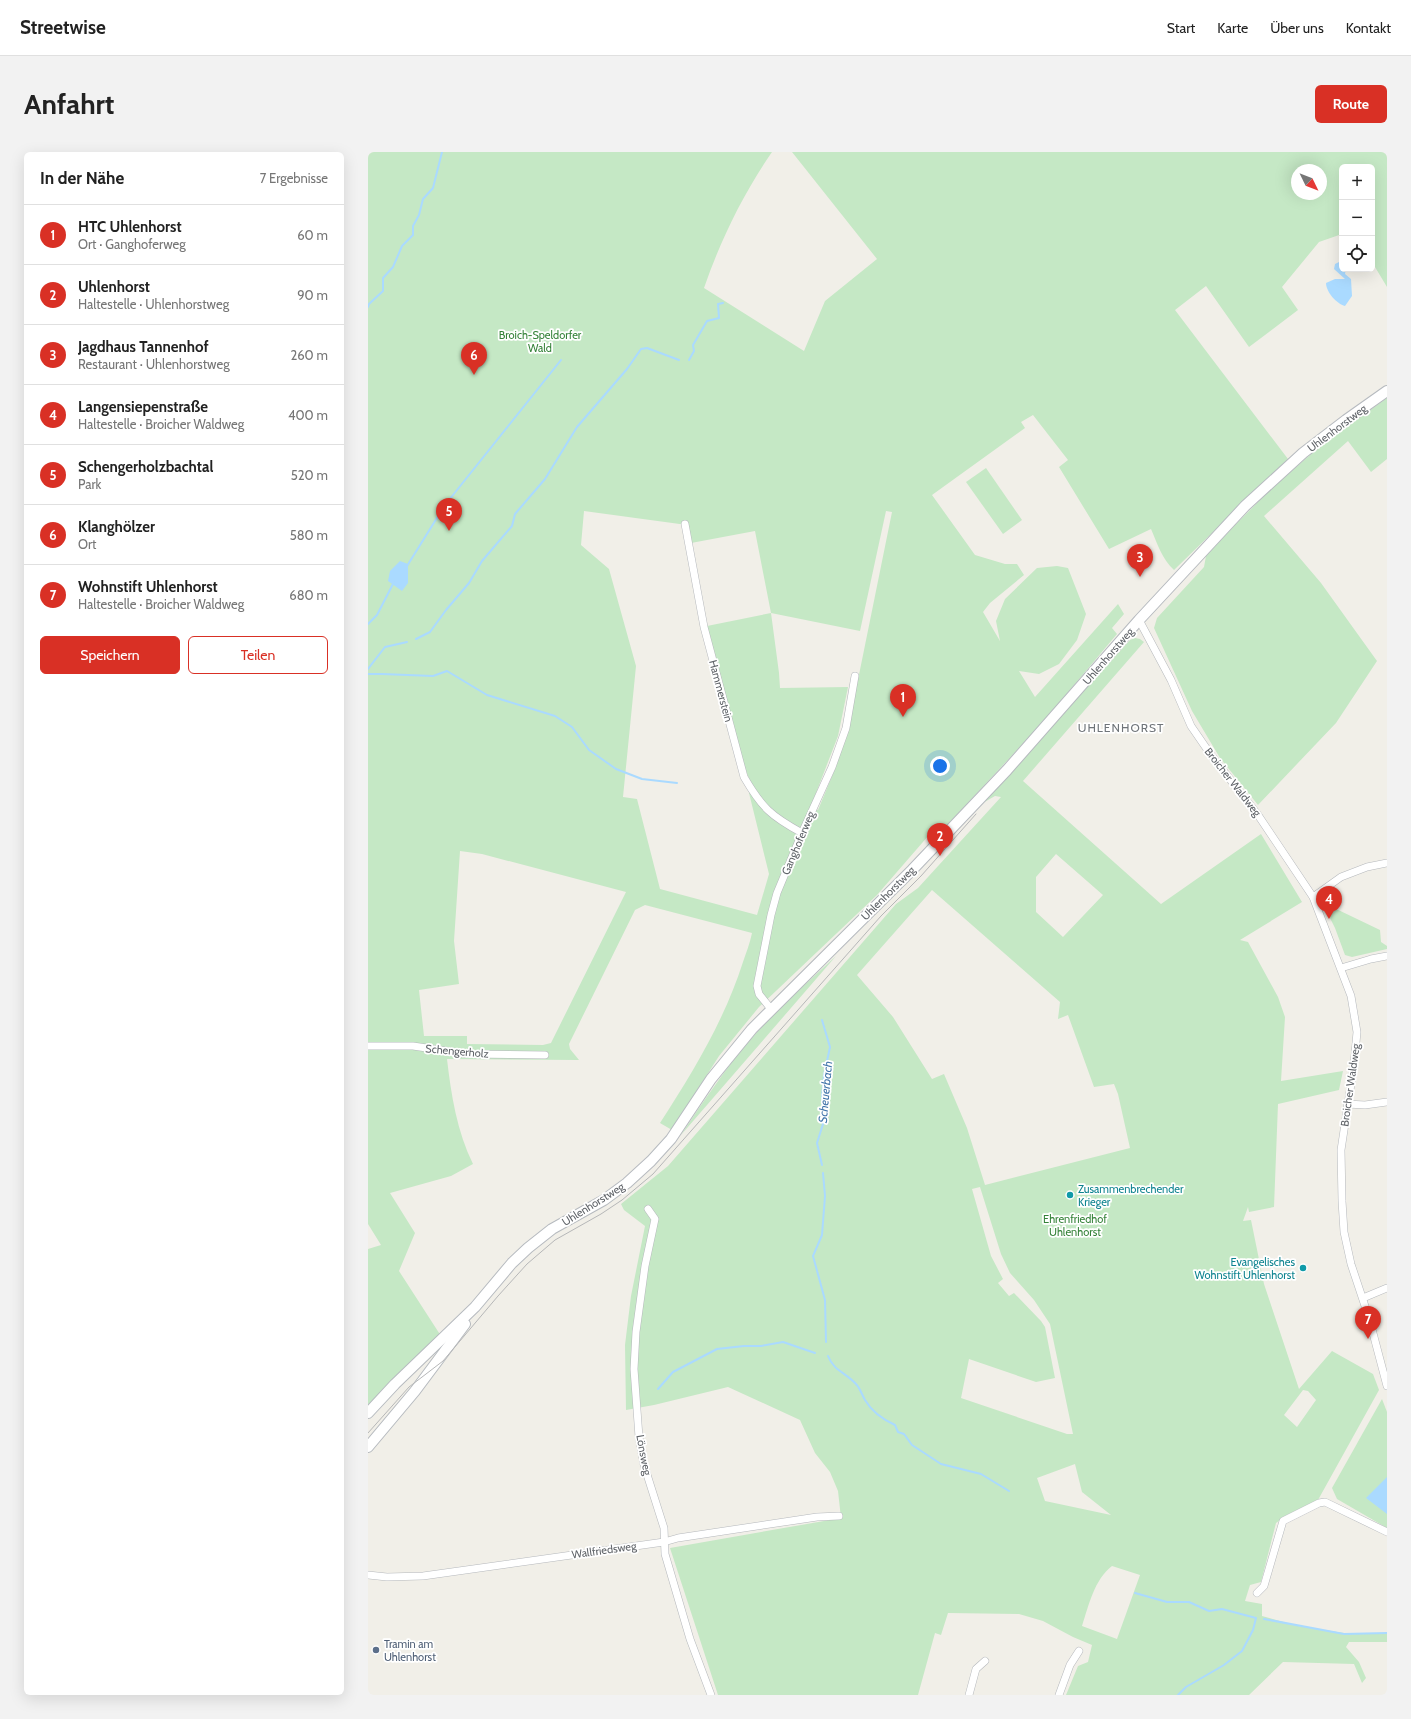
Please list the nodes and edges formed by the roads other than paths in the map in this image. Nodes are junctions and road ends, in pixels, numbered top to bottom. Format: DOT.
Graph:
graph roads {
  1 [pos="1387,391"];
  2 [pos="685,524"];
  3 [pos="1140,620"];
  4 [pos="855,676"];
  5 [pos="802,833"];
  6 [pos="1387,864"];
  7 [pos="1313,897"];
  8 [pos="1387,956"];
  9 [pos="1341,968"];
  10 [pos="771,1009"];
  11 [pos="368,1046"];
  12 [pos="545,1055"];
  13 [pos="1387,1102"];
  14 [pos="1347,1104"];
  15 [pos="648,1209"];
  16 [pos="1387,1288"];
  17 [pos="1363,1298"];
  18 [pos="476,1307"];
  19 [pos="1387,1386"];
  20 [pos="368,1414"];
  21 [pos="368,1447"];
  22 [pos="839,1516"];
  23 [pos="1387,1532"];
  24 [pos="664,1542"];
  25 [pos="368,1575"];
  26 [pos="1257,1593"];
  27 [pos="1079,1651"];
  28 [pos="985,1661"];
  29 [pos="711,1695"];
  30 [pos="969,1695"];
  31 [pos="1059,1695"];
  1 -- 3 [label="main road, Uhlenhorstweg"];
  2 -- 5 [label="street, Hammerstein"];
  3 -- 7 [label="street, Broicher Waldweg"];
  3 -- 10 [label="main road, Uhlenhorstweg"];
  4 -- 5 [label="street, Ganghoferweg"];
  5 -- 10 [label="street, Ganghoferweg"];
  6 -- 7 [label="street"];
  7 -- 9 [label="street, Broicher Waldweg"];
  8 -- 9 [label="street"];
  9 -- 14 [label="street, Broicher Waldweg"];
  10 -- 18 [label="main road, Uhlenhorstweg"];
  11 -- 12 [label="street, Schengerholz"];
  13 -- 14 [label="street"];
  14 -- 17 [label="street, Broicher Waldweg"];
  15 -- 24 [label="street, Lönsweg"];
  16 -- 17 [label="street"];
  17 -- 19 [label="street, Broicher Waldweg"];
  18 -- 20 [label="main road, Uhlenhorstweg"];
  18 -- 21 [label="main road, Uhlenhorstweg"];
  22 -- 24 [label="street, Wallfriedsweg"];
  23 -- 26 [label="street"];
  24 -- 25 [label="street, Wallfriedsweg"];
  24 -- 29 [label="street, Lönsweg"];
  27 -- 31 [label="street"];
  28 -- 30 [label="street"];
}
